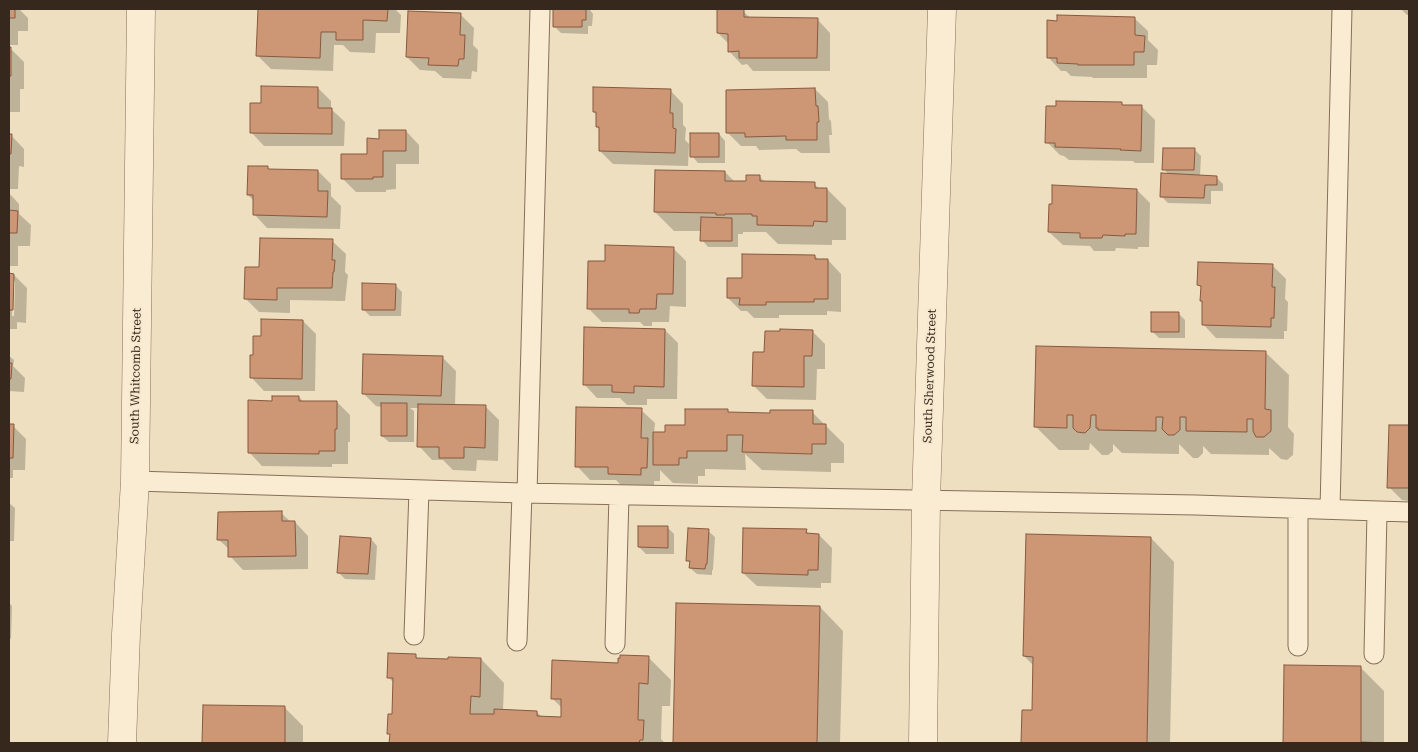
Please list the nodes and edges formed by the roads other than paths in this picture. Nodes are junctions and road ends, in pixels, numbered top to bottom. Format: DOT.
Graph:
graph roads {
  1 [pos="141,9"];
  2 [pos="540,9"];
  3 [pos="942,9"];
  4 [pos="1342,9"];
  5 [pos="135,481"];
  6 [pos="419,490"];
  7 [pos="524,494"];
  8 [pos="619,494"];
  9 [pos="926,500"];
  10 [pos="1298,509"];
  11 [pos="1330,509"];
  12 [pos="1377,512"];
  13 [pos="1409,512"];
  14 [pos="414,635"];
  15 [pos="517,641"];
  16 [pos="615,644"];
  17 [pos="1298,646"];
  18 [pos="1374,654"];
  19 [pos="122,743"];
  20 [pos="923,743"];
  1 -- 5 [label="street, South Whitcomb Street"];
  2 -- 7 [label="lane"];
  3 -- 9 [label="street, South Sherwood Street"];
  4 -- 11 [label="lane"];
  5 -- 6 [label="lane"];
  5 -- 19 [label="street, South Whitcomb Street"];
  6 -- 7 [label="lane"];
  6 -- 14 [label="lane"];
  7 -- 8 [label="lane"];
  7 -- 15 [label="lane"];
  8 -- 9 [label="lane"];
  8 -- 16 [label="lane"];
  9 -- 10 [label="lane"];
  9 -- 20 [label="street, South Sherwood Street"];
  10 -- 11 [label="lane"];
  10 -- 17 [label="lane"];
  11 -- 12 [label="lane"];
  12 -- 13 [label="lane"];
  12 -- 18 [label="lane"];
}
